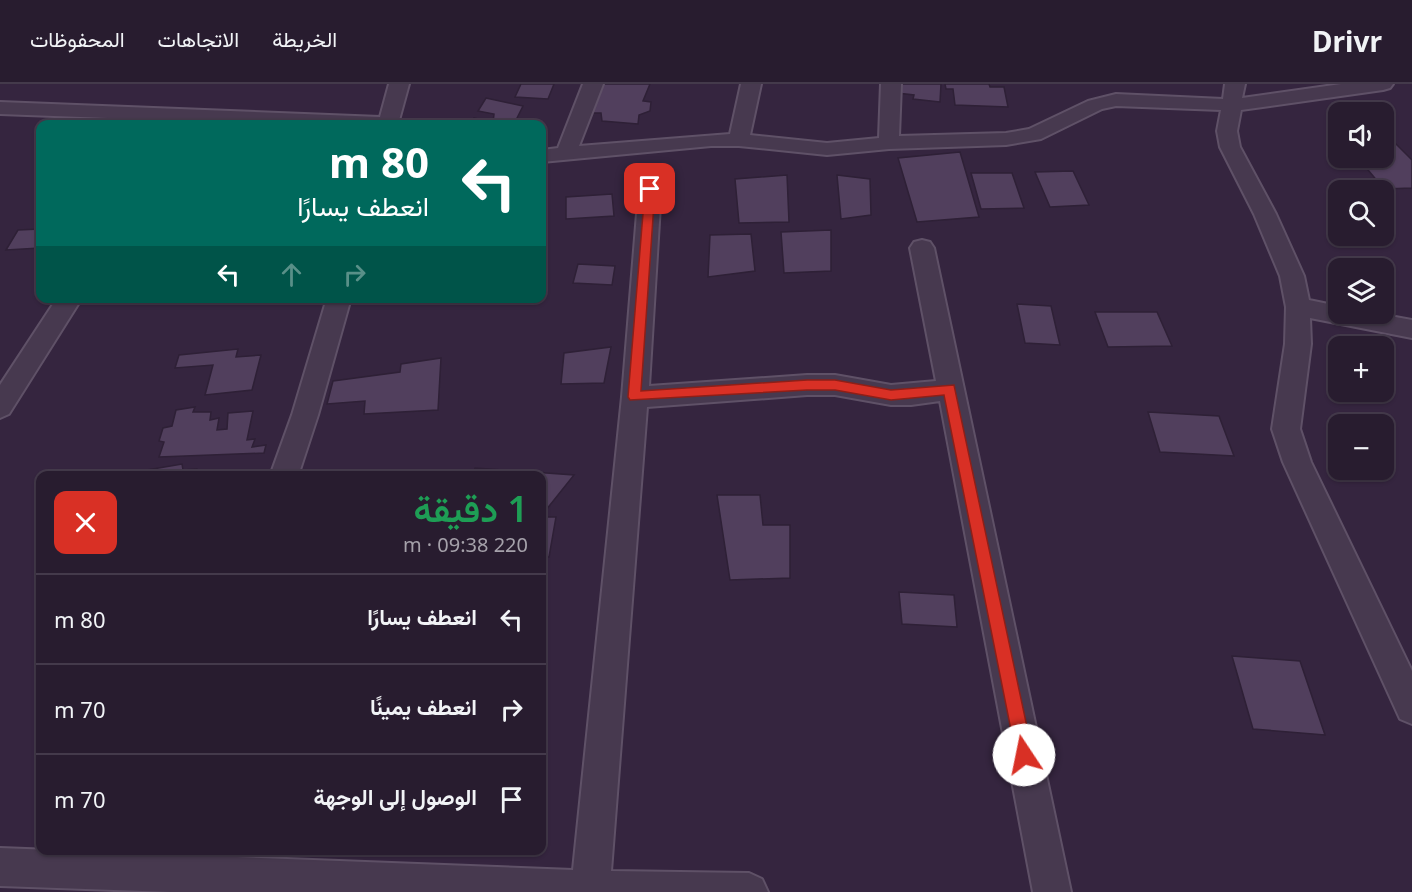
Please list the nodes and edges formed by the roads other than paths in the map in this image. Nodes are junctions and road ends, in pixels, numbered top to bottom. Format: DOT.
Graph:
graph roads {
  1 [pos="399,84"];
  2 [pos="593,84"];
  3 [pos="750,84"];
  4 [pos="891,84"];
  5 [pos="1383,84"];
  6 [pos="1233,94"];
  7 [pos="0,108"];
  8 [pos="185,120"];
  9 [pos="389,120"];
  10 [pos="739,140"];
  11 [pos="889,143"];
  12 [pos="566,153"];
  13 [pos="546,156"];
  14 [pos="650,189"];
  15 [pos="922,248"];
  16 [pos="67,303"];
  17 [pos="338,303"];
  18 [pos="1298,307"];
  19 [pos="1412,329"];
  20 [pos="950,389"];
  21 [pos="635,397"];
  22 [pos="0,407"];
  23 [pos="286,471"];
  24 [pos="1412,707"];
  25 [pos="0,867"];
  26 [pos="149,872"];
  27 [pos="590,891"];
  28 [pos="749,892"];
  29 [pos="1052,892"];
  1 -- 9 [label="street"];
  2 -- 12 [label="street"];
  3 -- 10 [label="street"];
  4 -- 11 [label="street"];
  5 -- 6 [label="street"];
  6 -- 11 [label="street"];
  6 -- 18 [label="street"];
  7 -- 8 [label="street"];
  10 -- 11 [label="street"];
  10 -- 12 [label="street"];
  12 -- 13 [label="street"];
  14 -- 21 [label="street"];
  15 -- 20 [label="street"];
  16 -- 22 [label="street"];
  17 -- 23 [label="street"];
  18 -- 19 [label="street"];
  18 -- 24 [label="street"];
  20 -- 21 [label="street"];
  20 -- 29 [label="street"];
  21 -- 27 [label="street"];
  25 -- 26 [label="street"];
  26 -- 27 [label="street"];
  27 -- 28 [label="street"];
}
